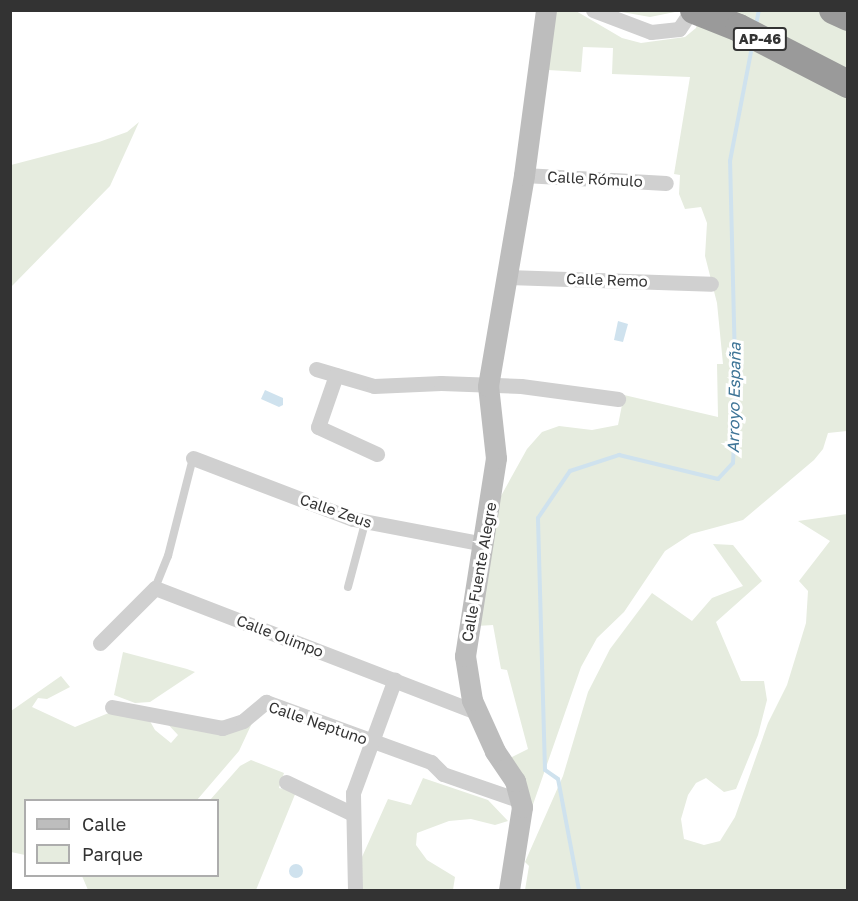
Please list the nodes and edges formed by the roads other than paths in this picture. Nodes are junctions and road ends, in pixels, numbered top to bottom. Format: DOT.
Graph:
graph roads {
  1 [pos="546,10"];
  2 [pos="593,10"];
  3 [pos="693,10"];
  4 [pos="833,10"];
  5 [pos="848,17"];
  6 [pos="836,78"];
  7 [pos="524,175"];
  8 [pos="666,183"];
  9 [pos="504,277"];
  10 [pos="711,284"];
  11 [pos="316,369"];
  12 [pos="336,375"];
  13 [pos="488,386"];
  14 [pos="618,399"];
  15 [pos="377,454"];
  16 [pos="193,458"];
  17 [pos="364,523"];
  18 [pos="484,544"];
  19 [pos="348,587"];
  20 [pos="154,588"];
  21 [pos="100,643"];
  22 [pos="395,679"];
  23 [pos="112,707"];
  24 [pos="477,712"];
  25 [pos="369,741"];
  26 [pos="286,782"];
  27 [pos="520,801"];
  28 [pos="352,814"];
  29 [pos="355,891"];
  30 [pos="509,891"];
  1 -- 7 [label="street, Calle Fuente Alegre"];
  2 -- 3 [label="street"];
  3 -- 6 [label="highway, AP-46"];
  4 -- 5 [label="highway"];
  7 -- 8 [label="street, Calle Rómulo"];
  7 -- 9 [label="street, Calle Fuente Alegre"];
  9 -- 10 [label="street, Calle Remo"];
  9 -- 13 [label="street, Calle Fuente Alegre"];
  11 -- 12 [label="street"];
  12 -- 13 [label="street"];
  12 -- 15 [label="street"];
  13 -- 14 [label="street"];
  13 -- 18 [label="street, Calle Fuente Alegre"];
  16 -- 17 [label="street, Calle Zeus"];
  16 -- 20 [label="lane"];
  17 -- 18 [label="street, Calle Zeus"];
  17 -- 19 [label="lane"];
  18 -- 24 [label="street, Calle Fuente Alegre"];
  20 -- 21 [label="street"];
  20 -- 22 [label="street, Calle Olimpo"];
  22 -- 24 [label="street, Calle Olimpo"];
  22 -- 25 [label="street"];
  23 -- 25 [label="street, Calle Neptuno"];
  24 -- 27 [label="street, Calle Fuente Alegre"];
  25 -- 27 [label="street, Calle Neptuno"];
  25 -- 28 [label="street"];
  26 -- 28 [label="street"];
  27 -- 30 [label="street, Calle Fuente Alegre"];
  28 -- 29 [label="street"];
}
